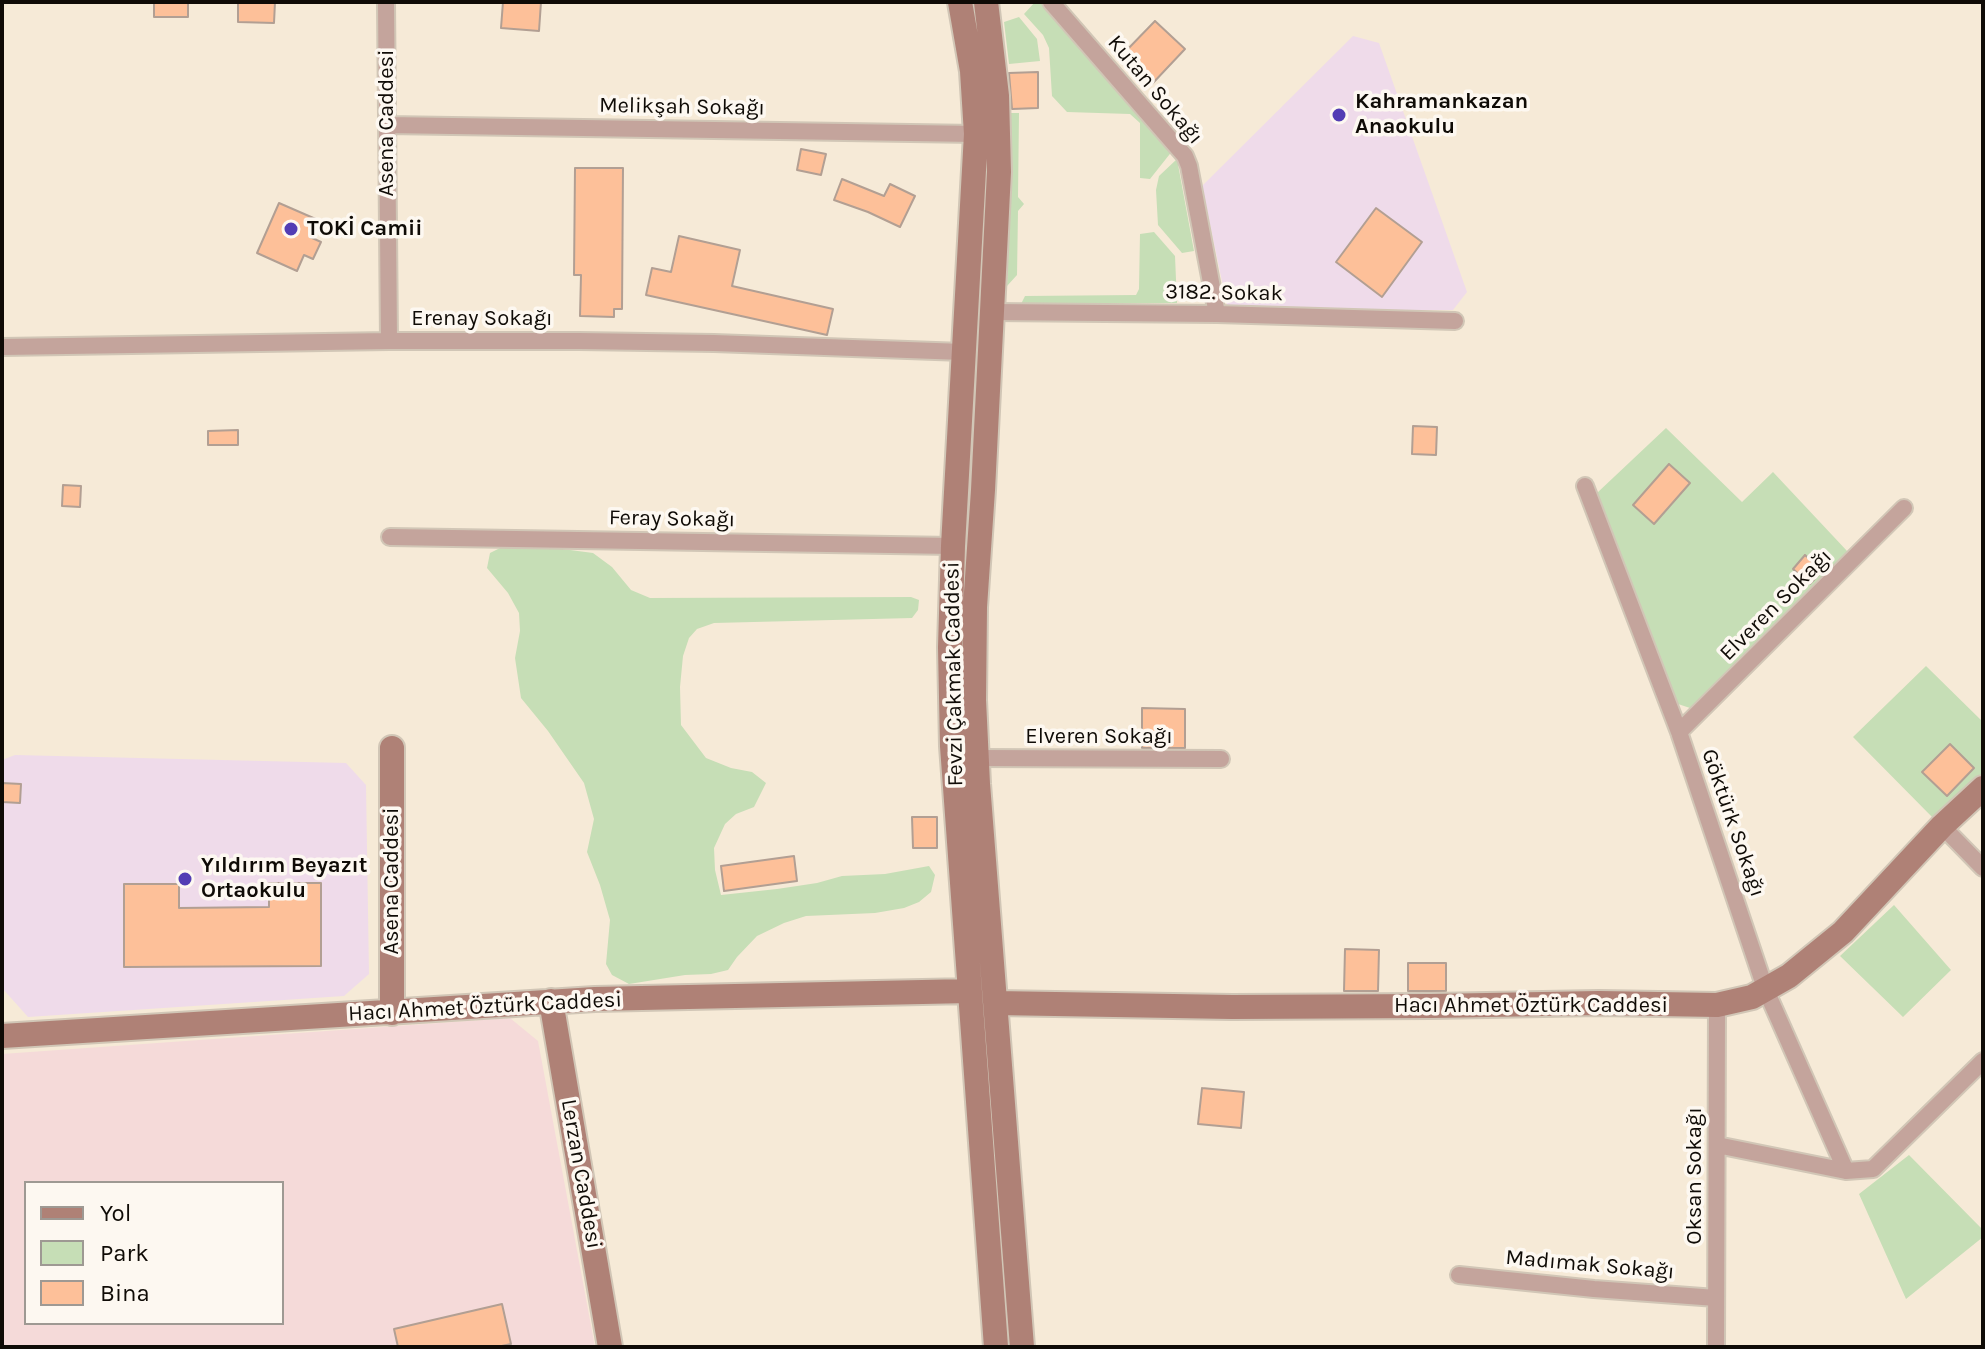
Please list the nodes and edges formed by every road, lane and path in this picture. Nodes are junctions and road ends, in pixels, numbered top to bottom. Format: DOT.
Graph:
graph roads {
  1 [pos="386,2"];
  2 [pos="960,2"];
  3 [pos="986,2"];
  4 [pos="1051,2"];
  5 [pos="387,125"];
  6 [pos="976,134"];
  7 [pos="993,312"];
  8 [pos="1217,314"];
  9 [pos="1455,321"];
  10 [pos="389,341"];
  11 [pos="2,347"];
  12 [pos="963,352"];
  13 [pos="1585,486"];
  14 [pos="1904,508"];
  15 [pos="390,537"];
  16 [pos="953,546"];
  17 [pos="1679,732"];
  18 [pos="392,748"];
  19 [pos="977,758"];
  20 [pos="1221,759"];
  21 [pos="1983,788"];
  22 [pos="1942,826"];
  23 [pos="1983,868"];
  24 [pos="1765,988"];
  25 [pos="969,991"];
  26 [pos="551,1001"];
  27 [pos="996,1003"];
  28 [pos="1717,1005"];
  29 [pos="392,1013"];
  30 [pos="2,1036"];
  31 [pos="1983,1061"];
  32 [pos="1717,1145"];
  33 [pos="1846,1171"];
  34 [pos="1459,1275"];
  35 [pos="1716,1298"];
  36 [pos="610,1347"];
  37 [pos="996,1347"];
  38 [pos="1022,1347"];
  39 [pos="1716,1347"];
  1 -- 5 [label="street, Asena Caddesi"];
  2 -- 6 [label="main road, Fevzi Çakmak Caddesi"];
  3 -- 7 [label="main road, Fevzi Çakmak Caddesi"];
  4 -- 8 [label="street, Kutan Sokağı"];
  5 -- 6 [label="street, Melikşah Sokağı"];
  5 -- 10 [label="street, Asena Caddesi"];
  6 -- 12 [label="main road, Fevzi Çakmak Caddesi"];
  7 -- 8 [label="street, 3182. Sokak"];
  7 -- 19 [label="main road, Fevzi Çakmak Caddesi"];
  8 -- 9 [label="street, 3182. Sokak"];
  10 -- 11 [label="street, Erenay Sokağı"];
  10 -- 12 [label="street, Erenay Sokağı"];
  12 -- 16 [label="main road, Fevzi Çakmak Caddesi"];
  13 -- 17 [label="street, Göktürk Sokağı"];
  14 -- 17 [label="street, Elveren Sokağı"];
  15 -- 16 [label="street, Feray Sokağı"];
  16 -- 25 [label="main road, Fevzi Çakmak Caddesi"];
  17 -- 24 [label="street, Göktürk Sokağı"];
  18 -- 29 [label="main road, Asena Caddesi"];
  19 -- 20 [label="street, Elveren Sokağı"];
  19 -- 27 [label="main road, Fevzi Çakmak Caddesi"];
  21 -- 22 [label="main road, Hacı Ahmet Öztürk Caddesi"];
  22 -- 23 [label="street"];
  22 -- 24 [label="main road, Hacı Ahmet Öztürk Caddesi"];
  24 -- 28 [label="main road, Hacı Ahmet Öztürk Caddesi"];
  24 -- 33 [label="street, Göktürk Sokağı"];
  25 -- 26 [label="main road, Hacı Ahmet Öztürk Caddesi"];
  25 -- 37 [label="main road, Fevzi Çakmak Caddesi"];
  26 -- 29 [label="main road, Hacı Ahmet Öztürk Caddesi"];
  26 -- 36 [label="main road, Lerzan Caddesi"];
  27 -- 28 [label="main road, Hacı Ahmet Öztürk Caddesi"];
  27 -- 38 [label="main road, Fevzi Çakmak Caddesi"];
  28 -- 32 [label="street, Oksan Sokağı"];
  29 -- 30 [label="main road, Hacı Ahmet Öztürk Caddesi"];
  31 -- 33 [label="street"];
  32 -- 33 [label="street"];
  32 -- 35 [label="street, Oksan Sokağı"];
  34 -- 35 [label="street, Madımak Sokağı"];
  35 -- 39 [label="street, Oksan Sokağı"];
}
